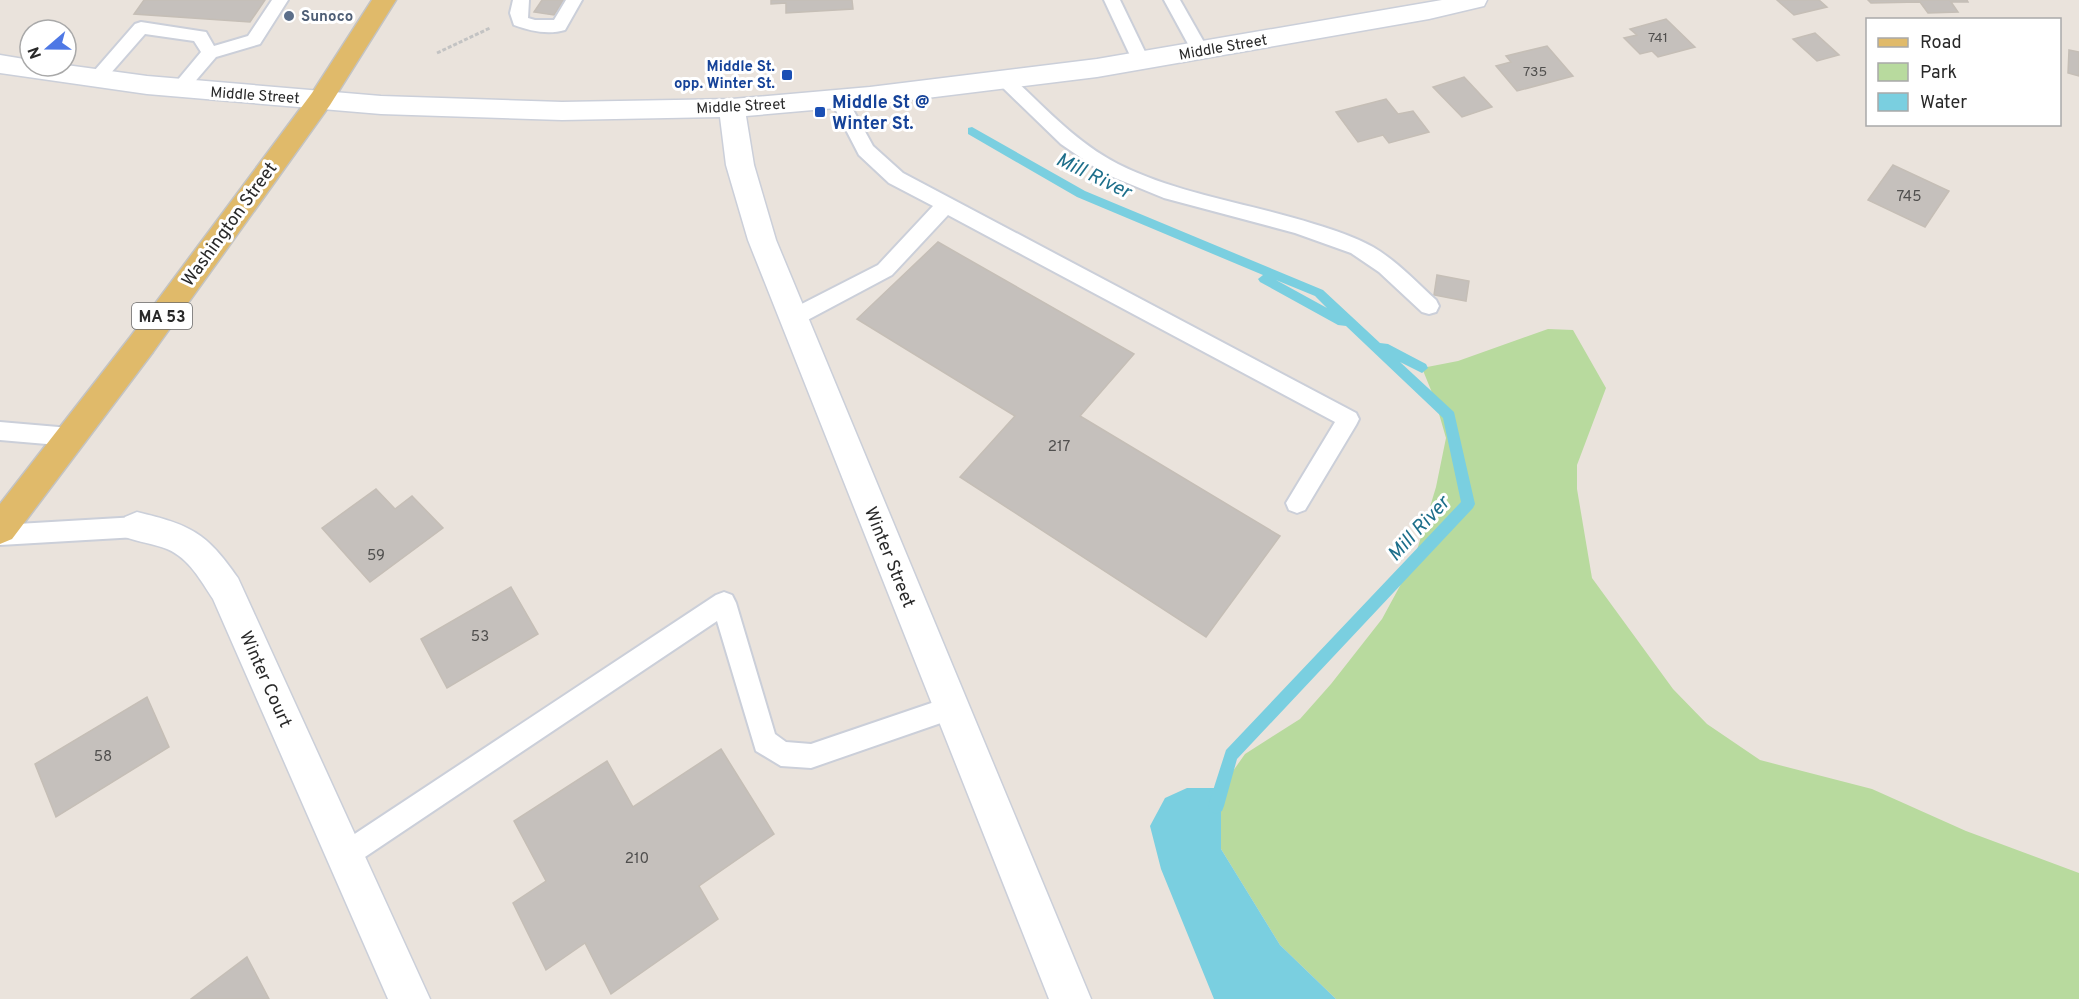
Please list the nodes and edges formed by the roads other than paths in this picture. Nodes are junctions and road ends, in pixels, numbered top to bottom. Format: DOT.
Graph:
graph roads {
  1 [pos="280,0"];
  2 [pos="384,0"];
  3 [pos="521,0"];
  4 [pos="574,0"];
  5 [pos="1112,0"];
  6 [pos="1172,0"];
  7 [pos="1475,0"];
  8 [pos="1200,51"];
  9 [pos="210,53"];
  10 [pos="1140,60"];
  11 [pos="0,64"];
  12 [pos="97,78"];
  13 [pos="1006,81"];
  14 [pos="180,88"];
  15 [pos="321,99"];
  16 [pos="839,99"];
  17 [pos="732,108"];
  18 [pos="947,204"];
  19 [pos="1429,306"];
  20 [pos="794,318"];
  21 [pos="0,431"];
  22 [pos="70,437"];
  23 [pos="1297,503"];
  24 [pos="136,527"];
  25 [pos="0,529"];
  26 [pos="0,535"];
  27 [pos="952,708"];
  28 [pos="344,856"];
  29 [pos="409,999"];
  30 [pos="1070,999"];
  1 -- 9 [label="lane"];
  2 -- 15 [label="main road, Washington Street / MA 53"];
  3 -- 4 [label="lane"];
  5 -- 10 [label="lane"];
  6 -- 8 [label="lane"];
  7 -- 8 [label="main road, Middle Street"];
  8 -- 10 [label="main road, Middle Street"];
  9 -- 12 [label="lane"];
  9 -- 14 [label="lane"];
  10 -- 13 [label="main road, Middle Street"];
  11 -- 12 [label="main road, Middle Street"];
  12 -- 14 [label="main road, Middle Street"];
  13 -- 16 [label="main road, Middle Street"];
  13 -- 19 [label="lane"];
  14 -- 15 [label="main road, Middle Street"];
  15 -- 17 [label="main road, Middle Street"];
  15 -- 22 [label="main road, Washington Street / MA 53"];
  16 -- 17 [label="main road, Middle Street"];
  16 -- 18 [label="lane"];
  17 -- 20 [label="main road, Winter Street"];
  18 -- 20 [label="lane"];
  18 -- 23 [label="lane"];
  20 -- 27 [label="main road, Winter Street"];
  21 -- 22 [label="lane"];
  22 -- 25 [label="main road, Washington Street / MA 53"];
  24 -- 26 [label="lane, Winter Court"];
  24 -- 28 [label="main road, Winter Court"];
  27 -- 28 [label="lane"];
  27 -- 30 [label="main road, Winter Street"];
  28 -- 29 [label="main road, Winter Court"];
}
